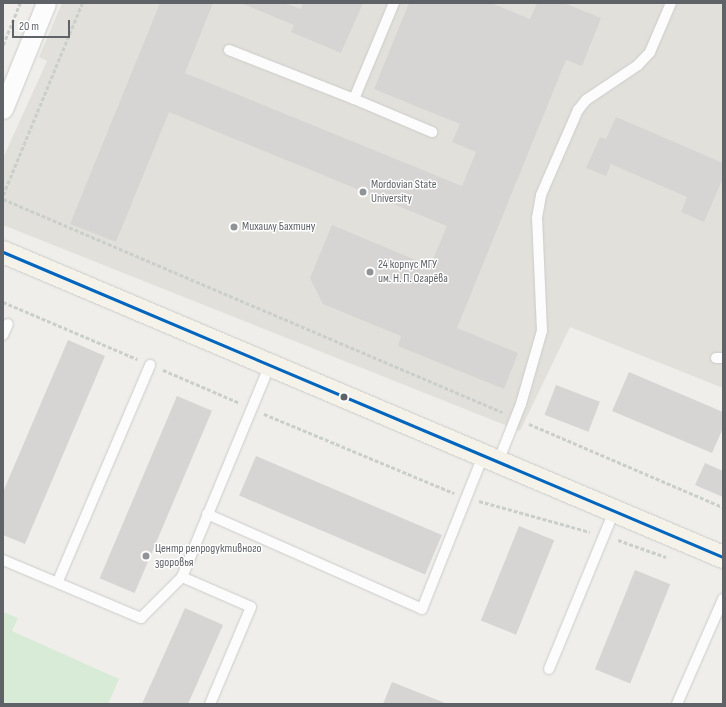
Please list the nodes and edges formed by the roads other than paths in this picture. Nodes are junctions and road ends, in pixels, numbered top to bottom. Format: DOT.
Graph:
graph roads {
  1 [pos="46,3"];
  2 [pos="394,3"];
  3 [pos="671,3"];
  4 [pos="229,50"];
  5 [pos="354,99"];
  6 [pos="3,109"];
  7 [pos="432,132"];
  8 [pos="3,252"];
  9 [pos="8,324"];
  10 [pos="3,335"];
  11 [pos="150,365"];
  12 [pos="270,365"];
  13 [pos="491,459"];
  14 [pos="614,511"];
  15 [pos="207,514"];
  16 [pos="723,557"];
  17 [pos="3,560"];
  18 [pos="182,577"];
  19 [pos="58,581"];
  20 [pos="723,599"];
  21 [pos="549,669"];
  22 [pos="210,704"];
  23 [pos="677,704"];
  1 -- 6 [label="street"];
  2 -- 5 [label="lane"];
  3 -- 13 [label="lane"];
  4 -- 5 [label="lane"];
  5 -- 7 [label="lane"];
  8 -- 12 [label="main road"];
  9 -- 10 [label="lane"];
  11 -- 19 [label="lane"];
  12 -- 13 [label="main road"];
  12 -- 15 [label="lane"];
  13 -- 14 [label="main road"];
  13 -- 15 [label="lane"];
  14 -- 16 [label="main road"];
  14 -- 21 [label="lane"];
  15 -- 18 [label="lane"];
  17 -- 19 [label="lane"];
  18 -- 19 [label="lane"];
  18 -- 22 [label="lane"];
  20 -- 23 [label="lane"];
}
